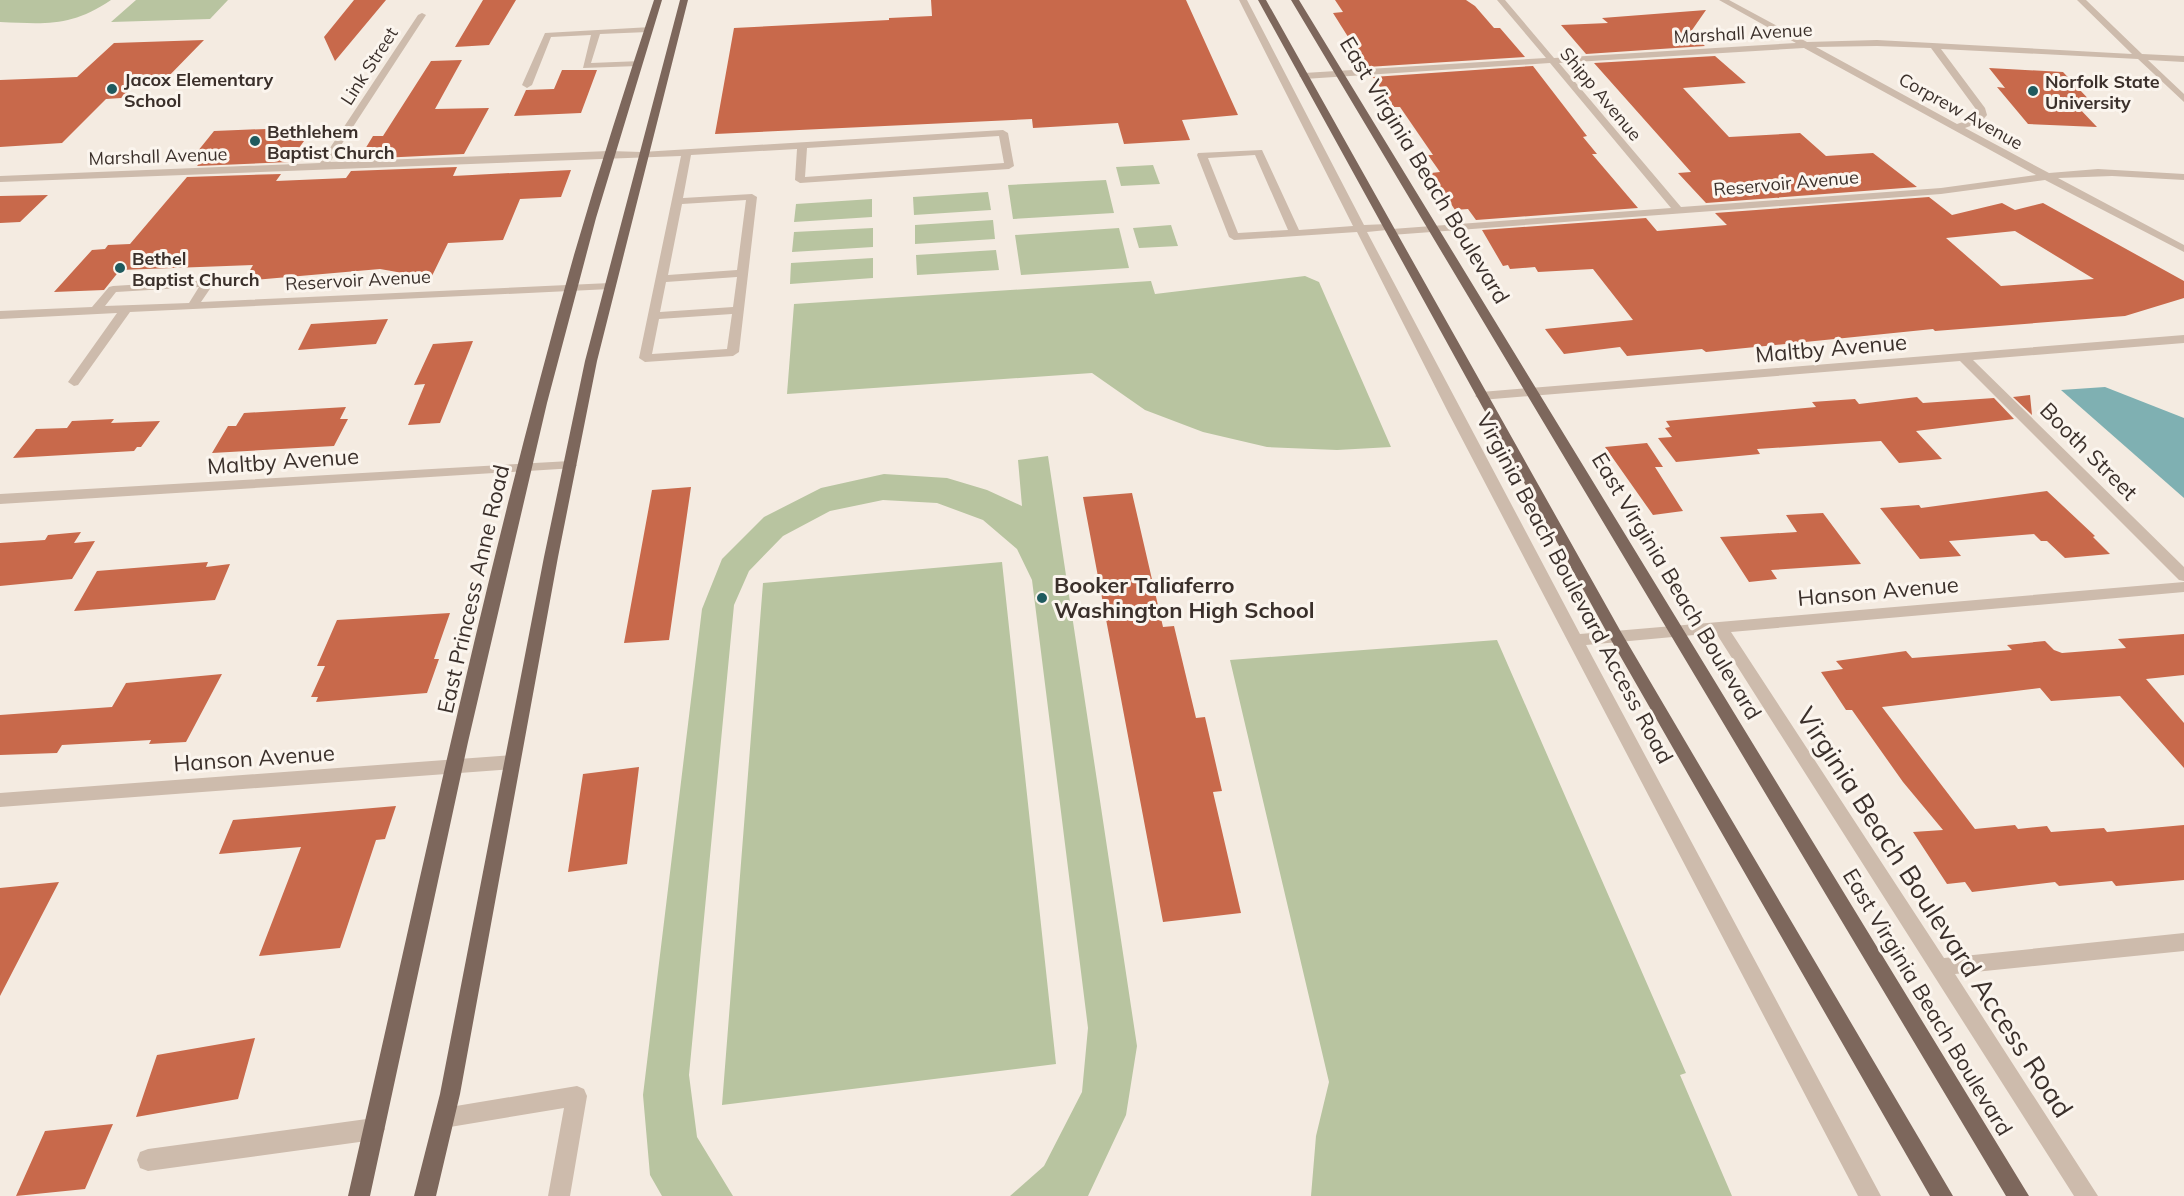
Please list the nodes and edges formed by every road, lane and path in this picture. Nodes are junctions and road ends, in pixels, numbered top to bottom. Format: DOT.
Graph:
graph roads {
  1 [pos="658,0"];
  2 [pos="684,0"];
  3 [pos="1243,0"];
  4 [pos="1262,0"];
  5 [pos="1295,0"];
  6 [pos="1501,0"];
  7 [pos="1723,0"];
  8 [pos="2080,0"];
  9 [pos="422,15"];
  10 [pos="648,29"];
  11 [pos="596,32"];
  12 [pos="1806,45"];
  13 [pos="1934,46"];
  14 [pos="2140,57"];
  15 [pos="2184,59"];
  16 [pos="1551,61"];
  17 [pos="638,63"];
  18 [pos="1340,74"];
  19 [pos="1304,76"];
  20 [pos="527,85"];
  21 [pos="2184,99"];
  22 [pos="1957,128"];
  23 [pos="802,146"];
  24 [pos="687,152"];
  25 [pos="609,154"];
  26 [pos="642,155"];
  27 [pos="323,166"];
  28 [pos="2048,177"];
  29 [pos="2184,177"];
  30 [pos="0,179"];
  31 [pos="677,201"];
  32 [pos="1678,210"];
  33 [pos="1361,229"];
  34 [pos="1432,229"];
  35 [pos="1390,230"];
  36 [pos="1295,233"];
  37 [pos="2184,249"];
  38 [pos="743,273"];
  39 [pos="661,279"];
  40 [pos="610,286"];
  41 [pos="570,289"];
  42 [pos="192,306"];
  43 [pos="126,309"];
  44 [pos="96,310"];
  45 [pos="738,310"];
  46 [pos="0,315"];
  47 [pos="653,316"];
  48 [pos="2184,339"];
  49 [pos="1964,358"];
  50 [pos="74,382"];
  51 [pos="1532,392"];
  52 [pos="1481,396"];
  53 [pos="570,465"];
  54 [pos="525,466"];
  55 [pos="0,499"];
  56 [pos="2184,576"];
  57 [pos="2184,587"];
  58 [pos="1719,627"];
  59 [pos="1676,630"];
  60 [pos="1616,636"];
  61 [pos="1575,640"];
  62 [pos="512,762"];
  63 [pos="454,766"];
  64 [pos="0,800"];
  65 [pos="2184,942"];
  66 [pos="1939,967"];
  67 [pos="444,1118"];
  68 [pos="374,1129"];
  69 [pos="148,1160"];
  70 [pos="359,1196"];
  71 [pos="425,1196"];
  72 [pos="560,1196"];
  73 [pos="1870,1196"];
  74 [pos="1942,1196"];
  75 [pos="2018,1196"];
  76 [pos="2087,1196"];
  1 -- 10 [label="main road, East Princess Anne Road"];
  2 -- 26 [label="main road"];
  3 -- 33 [label="street, Virginia Beach Boulevard Access Road"];
  4 -- 19 [label="main road"];
  5 -- 18 [label="main road, East Virginia Beach Boulevard"];
  6 -- 16 [label="street, Shipp Avenue"];
  7 -- 12 [label="street, Corprew Avenue"];
  8 -- 14 [label="street"];
  9 -- 27 [label="street, Link Street"];
  10 -- 11 [label="street"];
  10 -- 17 [label="main road, East Princess Anne Road"];
  11 -- 17 [label="street"];
  11 -- 20 [label="street"];
  12 -- 13 [label="street, Marshall Avenue"];
  12 -- 16 [label="street, Marshall Avenue"];
  12 -- 22 [label="street, Corprew Avenue"];
  13 -- 14 [label="street, Marshall Avenue"];
  13 -- 22 [label="street"];
  14 -- 15 [label="street, Marshall Avenue"];
  14 -- 21 [label="street"];
  16 -- 18 [label="street, Marshall Avenue"];
  16 -- 32 [label="street, Shipp Avenue"];
  17 -- 25 [label="main road, East Princess Anne Road"];
  18 -- 19 [label="street, Marshall Avenue"];
  18 -- 34 [label="main road, East Virginia Beach Boulevard"];
  19 -- 35 [label="main road"];
  22 -- 28 [label="street, Corprew Avenue"];
  23 -- 23 [label="street, Marshall Avenue"];
  23 -- 24 [label="street, Marshall Avenue"];
  24 -- 26 [label="street, Marshall Avenue"];
  24 -- 31 [label="street"];
  25 -- 26 [label="street, Marshall Avenue"];
  25 -- 27 [label="street, Marshall Avenue"];
  25 -- 41 [label="main road, East Princess Anne Road"];
  26 -- 40 [label="main road"];
  27 -- 30 [label="street, Marshall Avenue"];
  28 -- 29 [label="street, Reservoir Avenue"];
  28 -- 32 [label="street, Reservoir Avenue"];
  28 -- 37 [label="street, Corprew Avenue"];
  31 -- 38 [label="street"];
  31 -- 39 [label="street"];
  32 -- 34 [label="street, Reservoir Avenue"];
  33 -- 35 [label="street, Reservoir Avenue"];
  33 -- 36 [label="street, Reservoir Avenue"];
  33 -- 61 [label="street, Virginia Beach Boulevard Access Road"];
  34 -- 35 [label="street, Reservoir Avenue"];
  34 -- 51 [label="main road, East Virginia Beach Boulevard"];
  35 -- 52 [label="main road"];
  36 -- 36 [label="street, Reservoir Avenue"];
  38 -- 39 [label="street"];
  38 -- 45 [label="street"];
  39 -- 47 [label="street"];
  40 -- 41 [label="street, Reservoir Avenue"];
  40 -- 53 [label="main road"];
  41 -- 42 [label="street, Reservoir Avenue"];
  41 -- 54 [label="main road, East Princess Anne Road"];
  42 -- 43 [label="street, Reservoir Avenue"];
  42 -- 44 [label="street"];
  43 -- 44 [label="street, Reservoir Avenue"];
  43 -- 50 [label="street"];
  44 -- 46 [label="street, Reservoir Avenue"];
  45 -- 47 [label="street"];
  45 -- 47 [label="street"];
  48 -- 49 [label="street, Maltby Avenue"];
  49 -- 51 [label="street, Maltby Avenue"];
  49 -- 56 [label="street, Booth Street"];
  51 -- 52 [label="street, Maltby Avenue"];
  51 -- 59 [label="main road, East Virginia Beach Boulevard"];
  52 -- 60 [label="main road"];
  53 -- 54 [label="street, Maltby Avenue"];
  53 -- 62 [label="main road"];
  54 -- 55 [label="street, Maltby Avenue"];
  54 -- 63 [label="main road, East Princess Anne Road"];
  57 -- 58 [label="street, Hanson Avenue"];
  58 -- 59 [label="street, Hanson Avenue"];
  58 -- 66 [label="street, Virginia Beach Boulevard Access Road"];
  59 -- 60 [label="street, Hanson Avenue"];
  59 -- 75 [label="main road, East Virginia Beach Boulevard"];
  60 -- 61 [label="street, Hanson Avenue"];
  60 -- 74 [label="main road"];
  61 -- 73 [label="street, Virginia Beach Boulevard Access Road"];
  62 -- 63 [label="street, Hanson Avenue"];
  62 -- 67 [label="main road"];
  63 -- 64 [label="street, Hanson Avenue"];
  63 -- 68 [label="main road, East Princess Anne Road"];
  65 -- 66 [label="street"];
  66 -- 76 [label="street, Virginia Beach Boulevard Access Road"];
  67 -- 71 [label="main road"];
  67 -- 72 [label="street"];
  68 -- 69 [label="street"];
  68 -- 70 [label="main road, East Princess Anne Road"];
}
